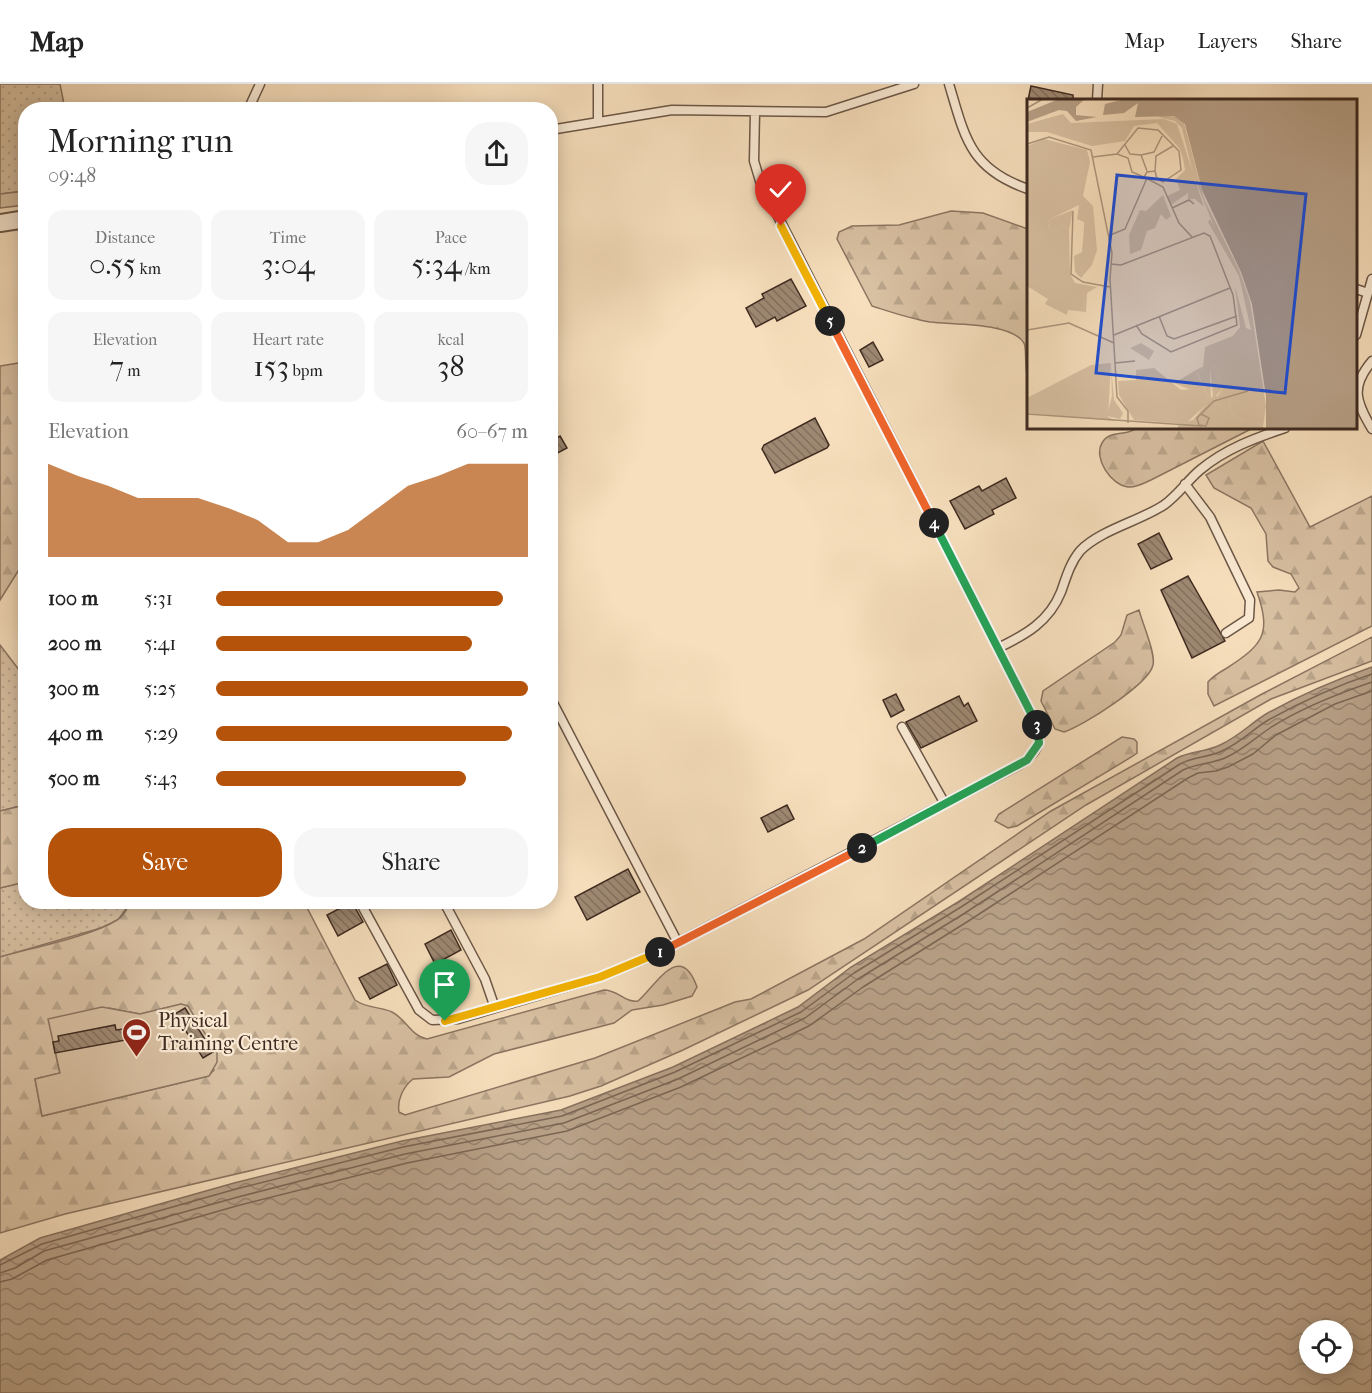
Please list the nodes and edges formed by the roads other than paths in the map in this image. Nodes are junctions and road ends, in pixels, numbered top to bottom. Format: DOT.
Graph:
graph roads {
  1 [pos="260,84"];
  2 [pos="598,84"];
  3 [pos="914,84"];
  4 [pos="949,84"];
  5 [pos="1098,84"];
  6 [pos="1097,99"];
  7 [pos="252,102"];
  8 [pos="755,112"];
  9 [pos="598,122"];
  10 [pos="558,129"];
  11 [pos="1027,188"];
  12 [pos="18,220"];
  13 [pos="0,223"];
  14 [pos="1372,279"];
  15 [pos="1357,289"];
  16 [pos="1368,293"];
  17 [pos="1357,332"];
  18 [pos="1372,361"];
  19 [pos="1357,394"];
  20 [pos="1357,400"];
  21 [pos="1283,429"];
  22 [pos="1372,429"];
  23 [pos="1185,484"];
  24 [pos="1226,633"];
  25 [pos="998,648"];
  26 [pos="558,713"];
  27 [pos="902,727"];
  28 [pos="945,804"];
  29 [pos="364,909"];
  30 [pos="448,909"];
  31 [pos="678,943"];
  32 [pos="495,1008"];
  1 -- 7 [label="lane"];
  2 -- 9 [label="lane"];
  3 -- 8 [label="lane"];
  4 -- 11 [label="lane"];
  5 -- 6 [label="lane"];
  8 -- 9 [label="lane"];
  8 -- 25 [label="lane"];
  9 -- 10 [label="lane"];
  12 -- 13 [label="street"];
  14 -- 16 [label="lane"];
  15 -- 16 [label="lane"];
  16 -- 17 [label="lane"];
  18 -- 19 [label="lane"];
  20 -- 22 [label="lane"];
  21 -- 23 [label="lane"];
  23 -- 24 [label="lane"];
  23 -- 25 [label="lane"];
  25 -- 28 [label="lane"];
  26 -- 31 [label="lane"];
  27 -- 28 [label="lane"];
  28 -- 31 [label="lane"];
  29 -- 32 [label="lane"];
  30 -- 32 [label="lane"];
  31 -- 32 [label="lane"];
}
